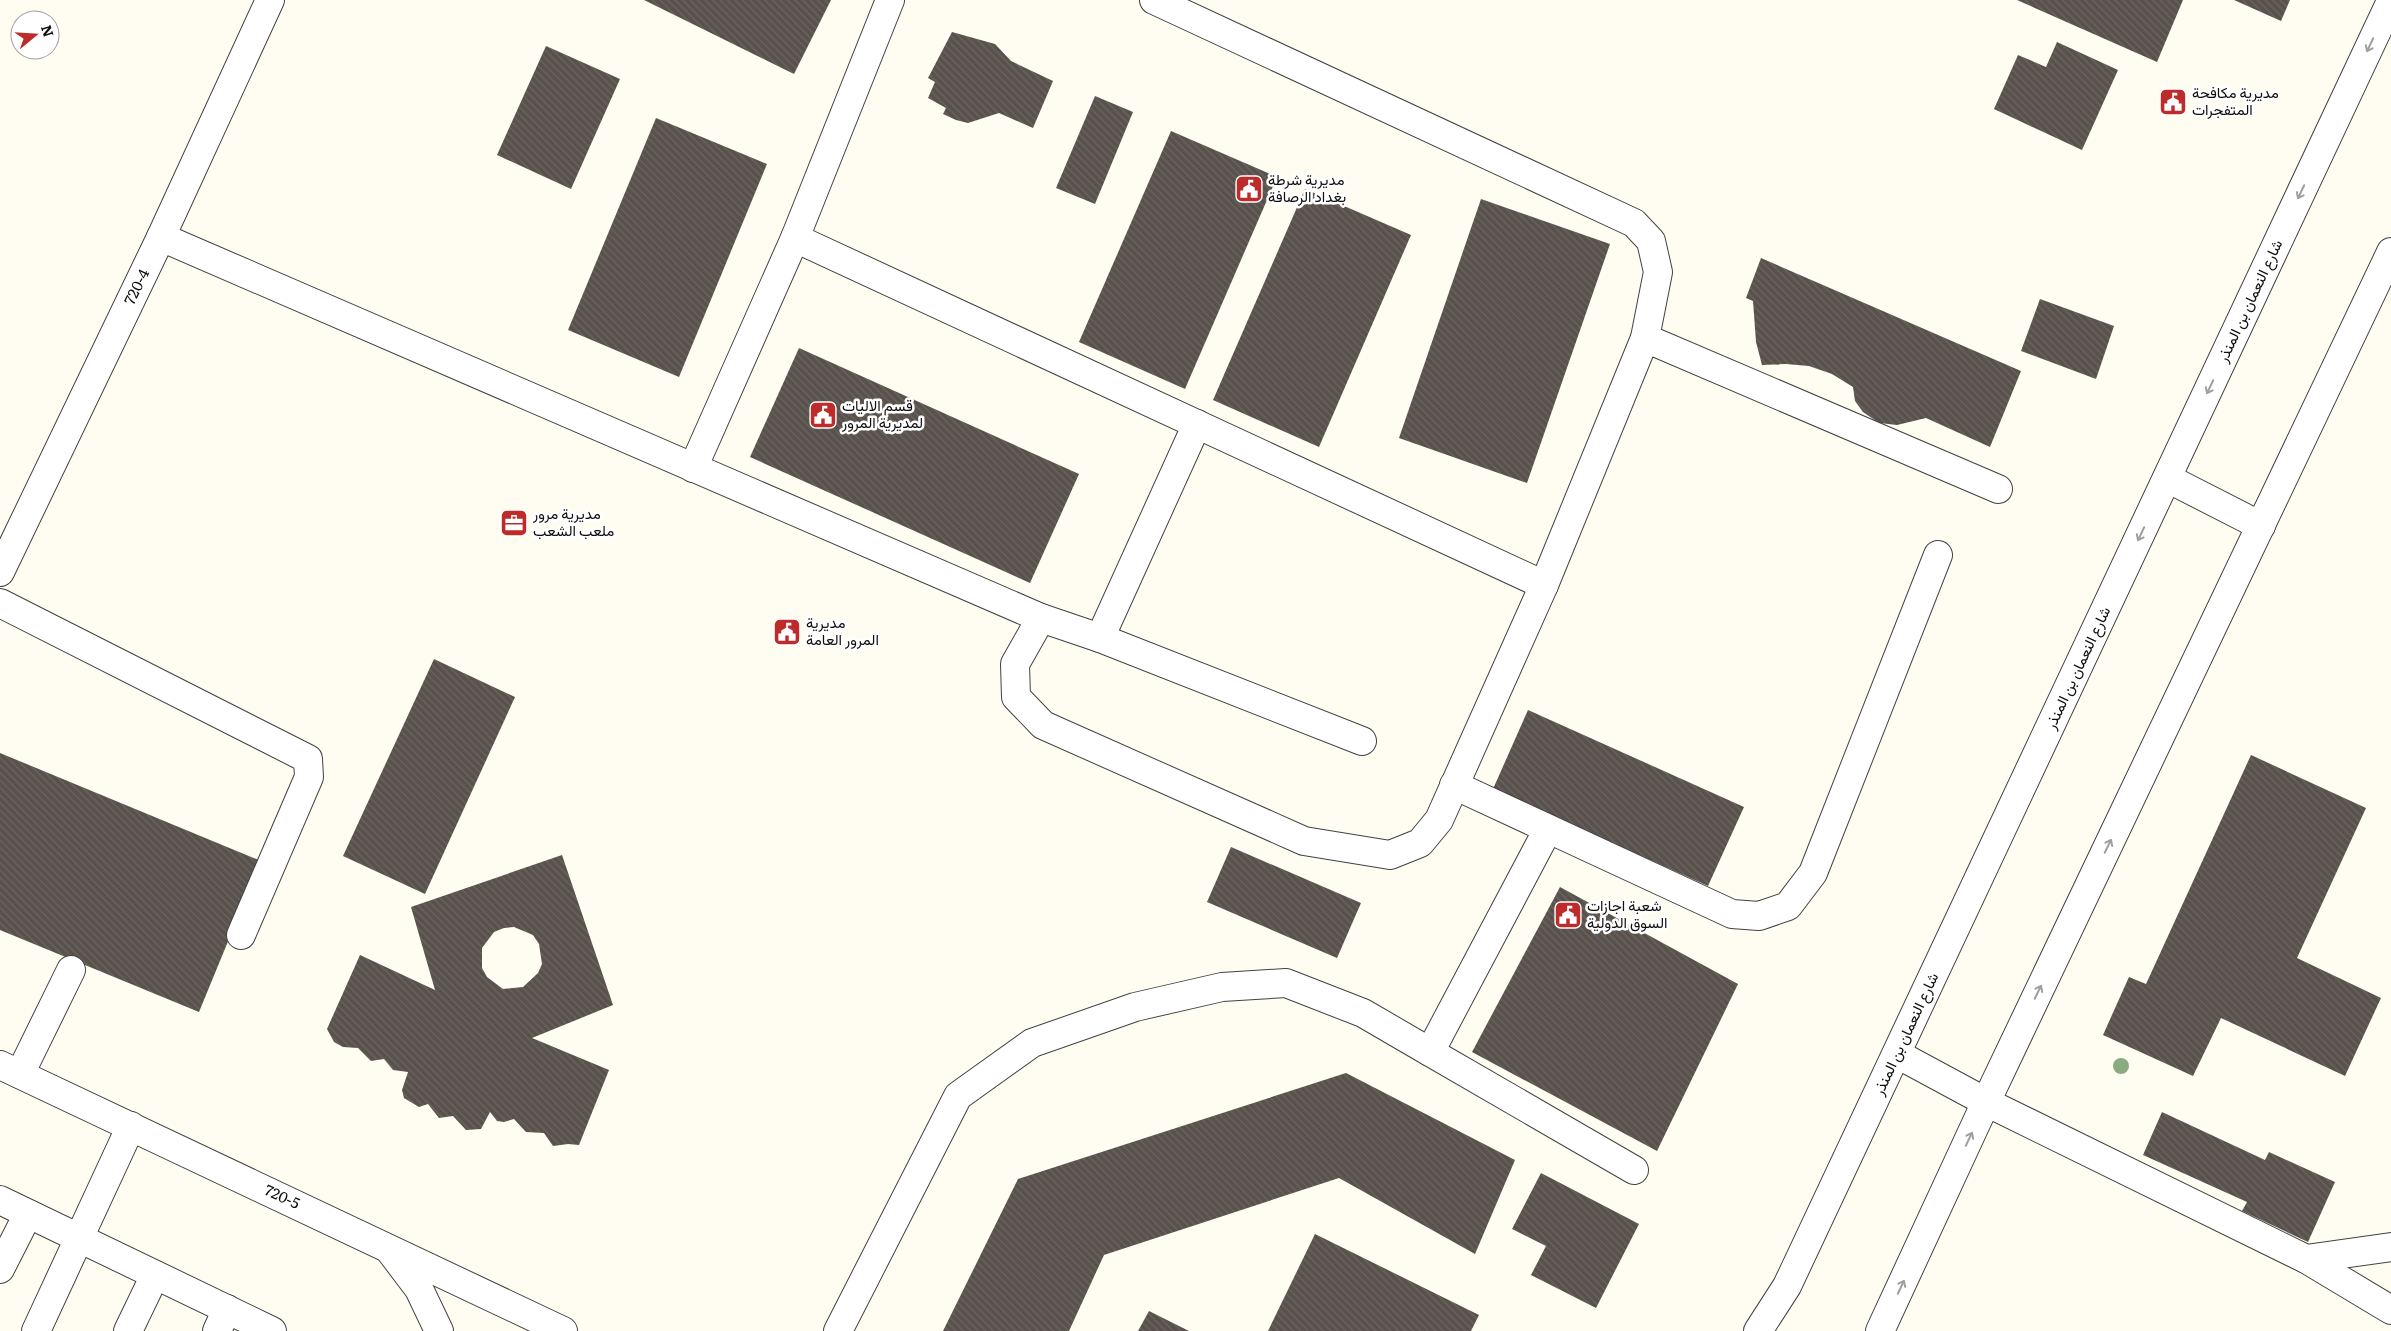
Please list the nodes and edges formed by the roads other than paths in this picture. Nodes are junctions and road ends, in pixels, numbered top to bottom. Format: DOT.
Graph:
graph roads {
  1 [pos="270,0"];
  2 [pos="890,0"];
  3 [pos="1154,0"];
  4 [pos="2391,1"];
  5 [pos="161,237"];
  6 [pos="795,238"];
  7 [pos="2389,261"];
  8 [pos="1645,338"];
  9 [pos="1197,424"];
  10 [pos="693,468"];
  11 [pos="2167,478"];
  12 [pos="1998,489"];
  13 [pos="2261,526"];
  14 [pos="1938,556"];
  15 [pos="0,572"];
  16 [pos="1544,585"];
  17 [pos="0,603"];
  18 [pos="1041,618"];
  19 [pos="1100,638"];
  20 [pos="1362,741"];
  21 [pos="1454,785"];
  22 [pos="1548,829"];
  23 [pos="241,934"];
  24 [pos="71,970"];
  25 [pos="1430,1052"];
  26 [pos="1898,1054"];
  27 [pos="10,1070"];
  28 [pos="1986,1102"];
  29 [pos="131,1126"];
  30 [pos="1634,1170"];
  31 [pos="0,1200"];
  32 [pos="28,1214"];
  33 [pos="78,1238"];
  34 [pos="2391,1246"];
  35 [pos="388,1247"];
  36 [pos="2306,1259"];
  37 [pos="0,1269"];
  38 [pos="155,1275"];
  39 [pos="2391,1310"];
  40 [pos="222,1320"];
  41 [pos="36,1331"];
  42 [pos="128,1331"];
  43 [pos="272,1331"];
  44 [pos="439,1331"];
  45 [pos="563,1331"];
  46 [pos="838,1331"];
  47 [pos="1758,1331"];
  48 [pos="1880,1331"];
  1 -- 5 [label="street, 720-4"];
  2 -- 6 [label="street"];
  3 -- 8 [label="street"];
  4 -- 11 [label="street, شارع النعمان بن المنذر, one-way"];
  5 -- 10 [label="street"];
  5 -- 15 [label="street, 720-4"];
  6 -- 9 [label="street"];
  6 -- 10 [label="street"];
  7 -- 13 [label="street"];
  8 -- 12 [label="street"];
  8 -- 16 [label="street"];
  9 -- 16 [label="street"];
  9 -- 19 [label="street"];
  10 -- 18 [label="street"];
  11 -- 13 [label="street"];
  11 -- 26 [label="street, شارع النعمان بن المنذر, one-way"];
  28 -- 13 [label="street, one-way"];
  14 -- 22 [label="street"];
  16 -- 21 [label="street"];
  17 -- 23 [label="street"];
  18 -- 19 [label="street"];
  18 -- 21 [label="street"];
  19 -- 20 [label="street"];
  21 -- 22 [label="street"];
  22 -- 25 [label="street"];
  24 -- 27 [label="street"];
  25 -- 30 [label="street"];
  25 -- 46 [label="street"];
  26 -- 28 [label="street"];
  26 -- 47 [label="street, شارع النعمان بن المنذر"];
  27 -- 29 [label="street, 720-5"];
  28 -- 36 [label="street"];
  48 -- 28 [label="street, one-way"];
  29 -- 33 [label="street"];
  29 -- 35 [label="street, 720-5"];
  31 -- 32 [label="street"];
  32 -- 33 [label="street"];
  32 -- 37 [label="street"];
  33 -- 38 [label="street"];
  33 -- 41 [label="street"];
  34 -- 36 [label="street"];
  35 -- 44 [label="street"];
  35 -- 45 [label="street, 720-5"];
  36 -- 39 [label="street"];
  38 -- 40 [label="street"];
  38 -- 42 [label="street"];
  40 -- 43 [label="street"];
}
